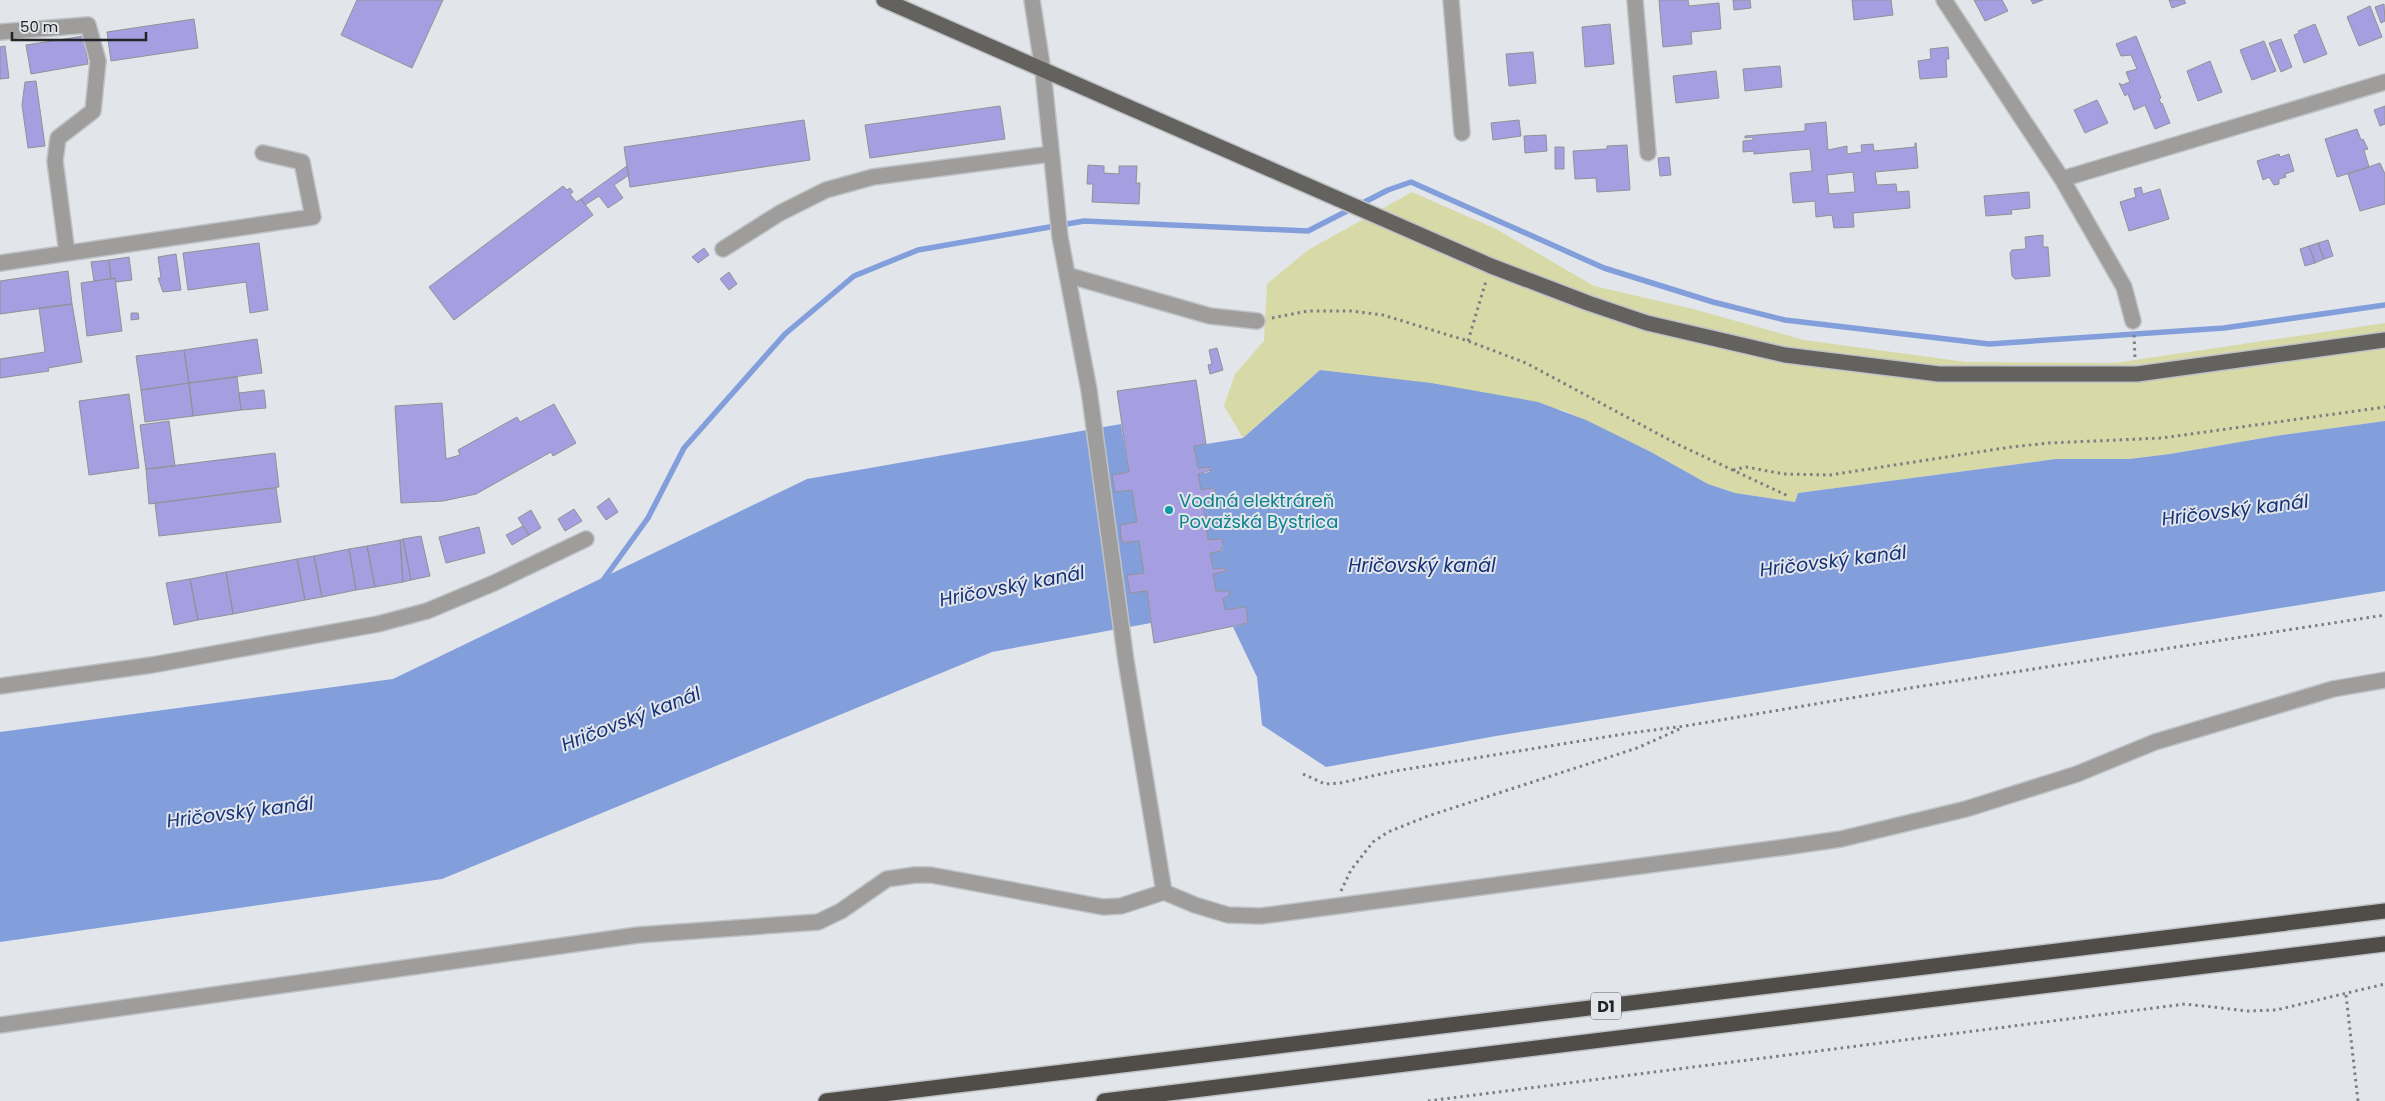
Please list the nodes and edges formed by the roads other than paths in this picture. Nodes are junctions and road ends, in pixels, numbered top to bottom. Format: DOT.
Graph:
graph roads {
  1 [pos="884,0"];
  2 [pos="1032,0"];
  3 [pos="1451,0"];
  4 [pos="1635,0"];
  5 [pos="1944,0"];
  6 [pos="0,32"];
  7 [pos="1043,71"];
  8 [pos="2385,82"];
  9 [pos="1462,133"];
  10 [pos="263,153"];
  11 [pos="1648,153"];
  12 [pos="1051,154"];
  13 [pos="2062,179"];
  14 [pos="723,249"];
  15 [pos="67,253"];
  16 [pos="0,263"];
  17 [pos="1068,276"];
  18 [pos="1258,321"];
  19 [pos="2133,321"];
  20 [pos="2385,340"];
  21 [pos="586,539"];
  22 [pos="2385,680"];
  23 [pos="0,686"];
  24 [pos="1164,892"];
  25 [pos="2385,911"];
  26 [pos="2385,944"];
  27 [pos="0,1025"];
  28 [pos="826,1101"];
  29 [pos="1104,1101"];
  1 -- 7 [label="main road"];
  2 -- 7 [label="street"];
  3 -- 9 [label="street"];
  4 -- 11 [label="street"];
  5 -- 13 [label="street"];
  6 -- 15 [label="street"];
  7 -- 12 [label="street"];
  7 -- 20 [label="main road"];
  8 -- 13 [label="street"];
  10 -- 15 [label="street"];
  12 -- 14 [label="street"];
  12 -- 17 [label="street"];
  13 -- 19 [label="street"];
  15 -- 16 [label="street"];
  17 -- 18 [label="street"];
  17 -- 24 [label="street"];
  21 -- 23 [label="street"];
  22 -- 24 [label="street"];
  24 -- 27 [label="street"];
  25 -- 28 [label="highway, D1"];
  26 -- 29 [label="highway, D1"];
}
